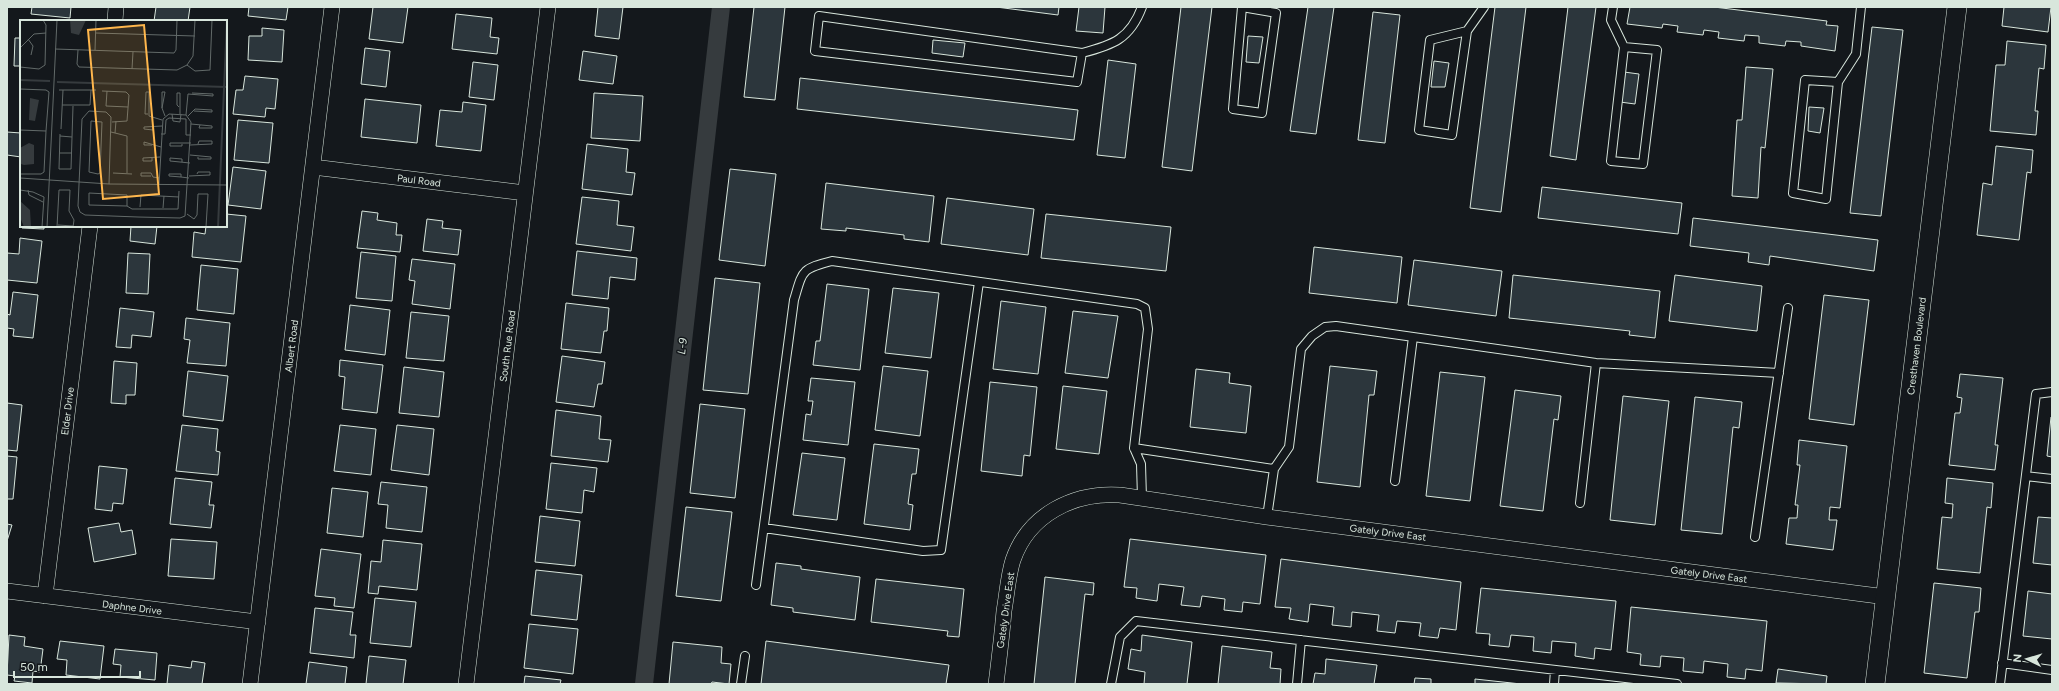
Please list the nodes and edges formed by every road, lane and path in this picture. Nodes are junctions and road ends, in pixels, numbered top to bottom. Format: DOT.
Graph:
graph roads {
  1 [pos="116,7"];
  2 [pos="332,7"];
  3 [pos="548,7"];
  4 [pos="1142,7"];
  5 [pos="1242,7"];
  6 [pos="1484,7"];
  7 [pos="1613,7"];
  8 [pos="1861,7"];
  9 [pos="1957,7"];
  10 [pos="114,20"];
  11 [pos="1467,31"];
  12 [pos="1624,47"];
  13 [pos="1082,53"];
  14 [pos="1838,82"];
  15 [pos="313,167"];
  16 [pos="526,193"];
  17 [pos="90,227"];
  18 [pos="979,282"];
  19 [pos="1788,308"];
  20 [pos="1413,337"];
  21 [pos="1596,363"];
  22 [pos="1779,373"];
  23 [pos="2052,392"];
  24 [pos="1134,448"];
  25 [pos="1274,470"];
  26 [pos="2026,476"];
  27 [pos="2052,480"];
  28 [pos="1396,481"];
  29 [pos="1142,498"];
  30 [pos="1580,503"];
  31 [pos="1267,517"];
  32 [pos="764,528"];
  33 [pos="1755,537"];
  34 [pos="756,584"];
  35 [pos="7,592"];
  36 [pos="45,596"];
  37 [pos="1886,596"];
  38 [pos="258,622"];
  39 [pos="1301,640"];
  40 [pos="745,656"];
  41 [pos="2002,663"];
  42 [pos="1556,670"];
  43 [pos="2052,670"];
  44 [pos="250,684"];
  45 [pos="466,684"];
  46 [pos="742,684"];
  47 [pos="996,684"];
  48 [pos="1111,684"];
  49 [pos="1297,684"];
  50 [pos="1554,684"];
  51 [pos="1677,684"];
  52 [pos="1875,684"];
  53 [pos="2000,684"];
  1 -- 10 [label="street"];
  2 -- 15 [label="street, Albert Road"];
  3 -- 16 [label="street, South Rue Road"];
  4 -- 13 [label="lane"];
  5 -- 5 [label="lane"];
  6 -- 11 [label="lane"];
  7 -- 12 [label="lane"];
  8 -- 14 [label="lane"];
  9 -- 37 [label="street, Cresthaven Boulevard"];
  11 -- 11 [label="lane"];
  12 -- 12 [label="lane"];
  13 -- 13 [label="lane"];
  14 -- 14 [label="lane"];
  15 -- 16 [label="street, Paul Road"];
  15 -- 38 [label="street, Albert Road"];
  16 -- 45 [label="street, South Rue Road"];
  17 -- 36 [label="street, Elder Drive"];
  18 -- 24 [label="lane"];
  18 -- 32 [label="lane"];
  18 -- 32 [label="lane"];
  19 -- 22 [label="lane"];
  20 -- 21 [label="lane"];
  20 -- 25 [label="lane"];
  20 -- 28 [label="lane"];
  21 -- 22 [label="lane"];
  21 -- 30 [label="lane"];
  22 -- 33 [label="lane"];
  23 -- 26 [label="lane"];
  24 -- 25 [label="lane"];
  24 -- 29 [label="lane"];
  25 -- 31 [label="lane"];
  26 -- 27 [label="lane"];
  26 -- 41 [label="lane"];
  29 -- 31 [label="street, Gately Drive East"];
  29 -- 47 [label="street, Gately Drive East"];
  31 -- 37 [label="street, Gately Drive East"];
  32 -- 34 [label="lane"];
  35 -- 36 [label="street, Daphne Drive"];
  36 -- 38 [label="street, Daphne Drive"];
  37 -- 52 [label="street, Cresthaven Boulevard"];
  38 -- 44 [label="street, Albert Road"];
  39 -- 42 [label="lane"];
  39 -- 48 [label="lane"];
  39 -- 49 [label="lane"];
  40 -- 46 [label="lane"];
  41 -- 43 [label="lane"];
  41 -- 53 [label="lane"];
  42 -- 50 [label="lane"];
  42 -- 51 [label="lane"];
}
